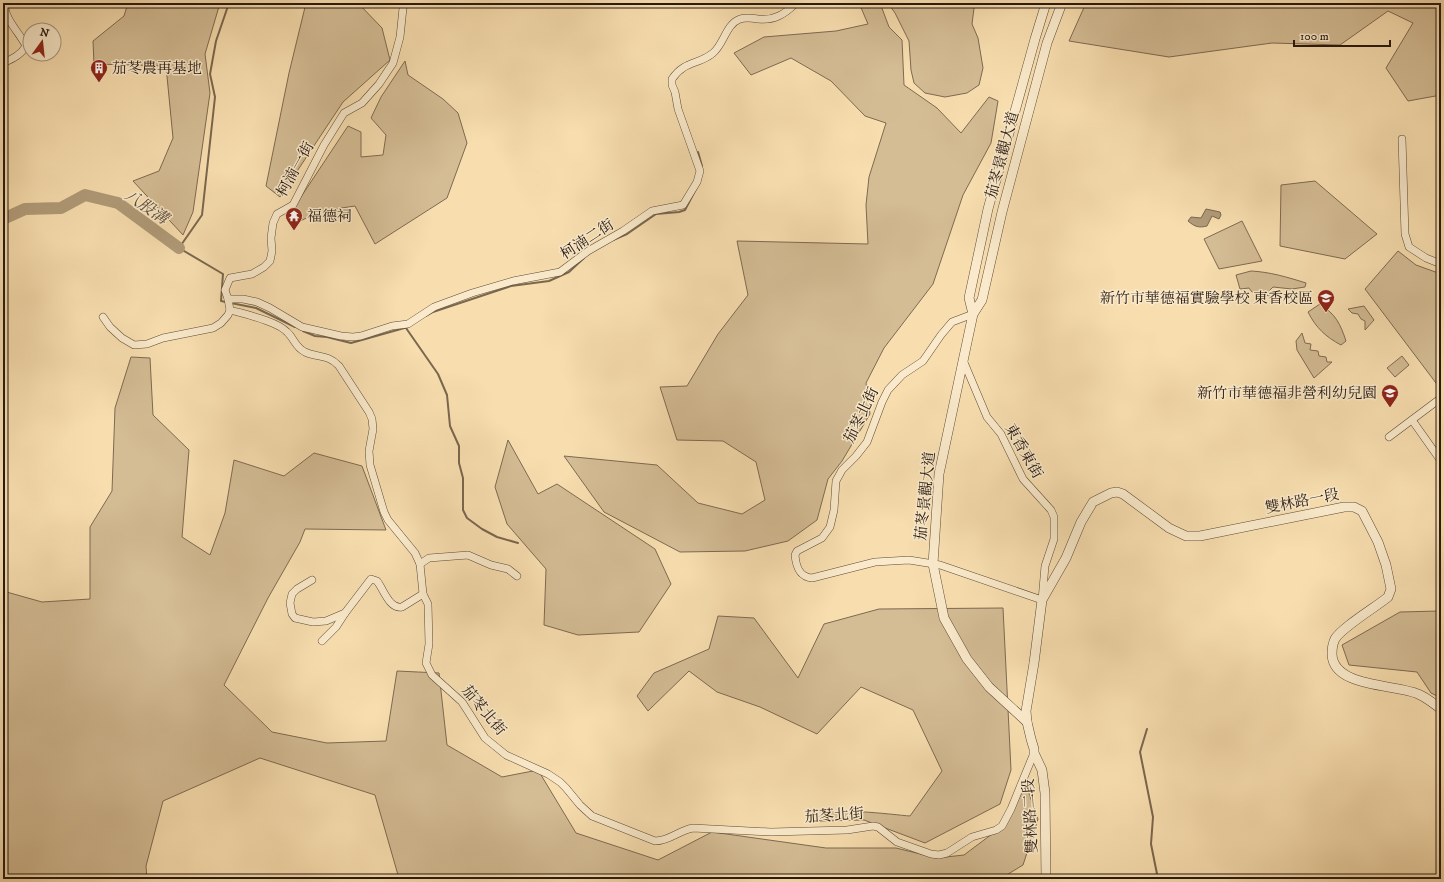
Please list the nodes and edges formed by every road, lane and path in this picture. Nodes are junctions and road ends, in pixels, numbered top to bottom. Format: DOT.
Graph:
graph roads {
  1 [pos="5,3"];
  2 [pos="405,3"];
  3 [pos="796,3"];
  4 [pos="1046,3"];
  5 [pos="1062,3"];
  6 [pos="3,63"];
  7 [pos="1402,139"];
  8 [pos="1441,264"];
  9 [pos="228,299"];
  10 [pos="230,310"];
  11 [pos="973,314"];
  12 [pos="103,317"];
  13 [pos="963,360"];
  14 [pos="1441,398"];
  15 [pos="1412,420"];
  16 [pos="1389,437"];
  17 [pos="1441,461"];
  18 [pos="420,564"];
  19 [pos="933,564"];
  20 [pos="517,576"];
  21 [pos="312,580"];
  22 [pos="423,594"];
  23 [pos="1042,600"];
  24 [pos="346,613"];
  25 [pos="322,641"];
  26 [pos="1441,709"];
  27 [pos="1027,722"];
  28 [pos="1034,753"];
  29 [pos="1046,879"];
  1 -- 6 [label="street"];
  2 -- 9 [label="street, 柯湳一街"];
  3 -- 9 [label="street, 柯湳二街"];
  4 -- 11 [label="street, 茄苳景觀大道"];
  5 -- 11 [label="street, 茄苳景觀大道"];
  7 -- 8 [label="street"];
  9 -- 10 [label="street, 柯湳一街"];
  10 -- 12 [label="street"];
  10 -- 18 [label="street, 茄苳北街"];
  11 -- 13 [label="street, 茄苳景觀大道"];
  11 -- 19 [label="street, 茄苳北街"];
  13 -- 19 [label="street, 茄苳景觀大道"];
  13 -- 23 [label="street, 東香東街"];
  14 -- 15 [label="street"];
  15 -- 16 [label="street"];
  15 -- 17 [label="street"];
  18 -- 20 [label="street"];
  18 -- 22 [label="street, 茄苳北街"];
  19 -- 23 [label="street, 茄苳北街"];
  19 -- 27 [label="street, 茄苳景觀大道"];
  21 -- 24 [label="street"];
  22 -- 24 [label="street"];
  22 -- 28 [label="street, 茄苳北街"];
  23 -- 26 [label="street, 雙林路一段"];
  23 -- 27 [label="street"];
  24 -- 25 [label="street"];
  27 -- 28 [label="street"];
  28 -- 29 [label="street, 雙林路二段"];
}
